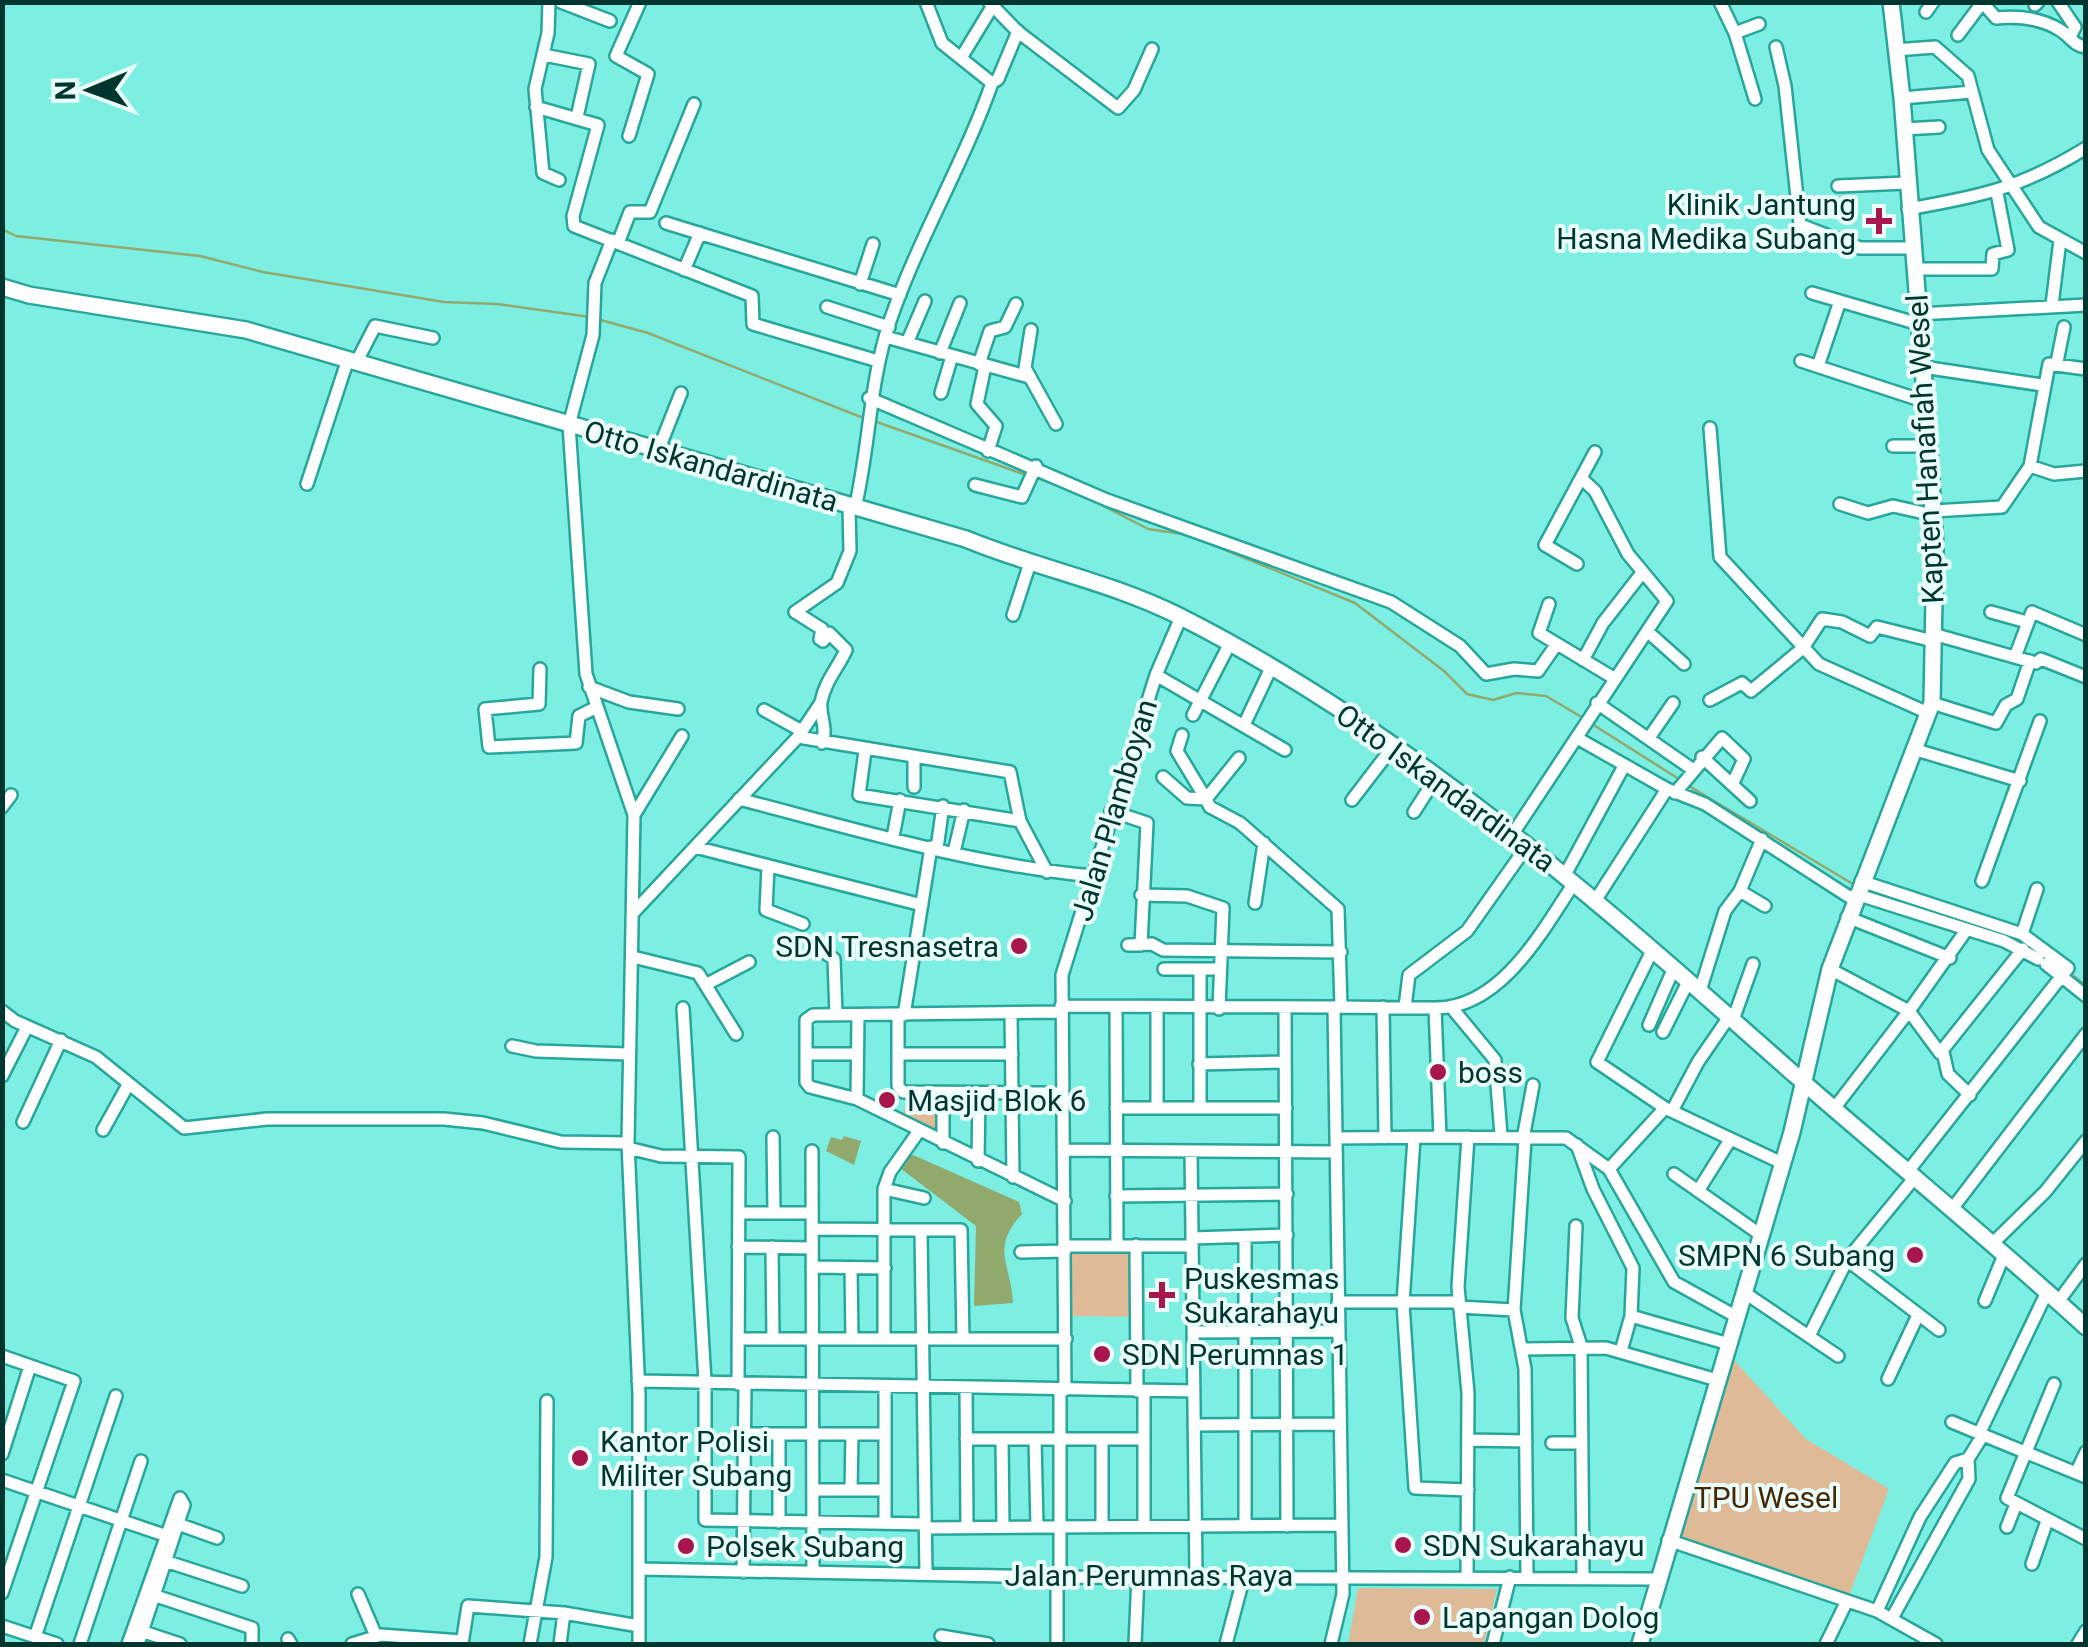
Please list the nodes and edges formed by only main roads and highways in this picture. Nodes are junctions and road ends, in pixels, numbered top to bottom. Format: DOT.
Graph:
graph roads {
  1 [pos="1890,2"];
  2 [pos="2,287"];
  3 [pos="1801,1080"];
  4 [pos="2086,1327"];
  5 [pos="1640,1644"];
  1 -- 3 [label="main road, Kapten Hanafiah Wesel"];
  2 -- 3 [label="main road, Otto Iskandardinata"];
  3 -- 4 [label="main road, Otto Iskandardinata"];
  3 -- 5 [label="main road, Kapten Hanafiah Wesel"];
}
